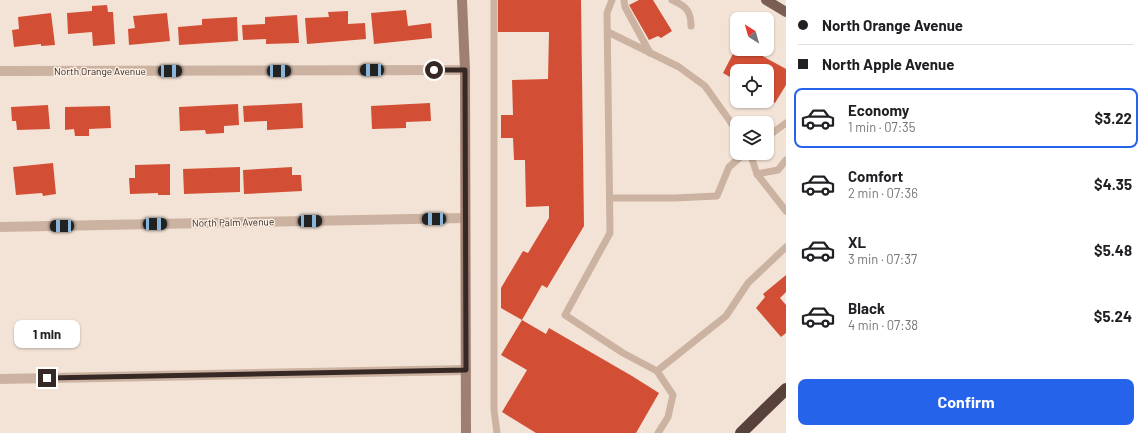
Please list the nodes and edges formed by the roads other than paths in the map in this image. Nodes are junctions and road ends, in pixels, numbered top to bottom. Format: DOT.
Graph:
graph roads {
  1 [pos="462,0"];
  2 [pos="494,0"];
  3 [pos="612,0"];
  4 [pos="624,0"];
  5 [pos="672,0"];
  6 [pos="766,0"];
  7 [pos="786,12"];
  8 [pos="691,26"];
  9 [pos="608,32"];
  10 [pos="650,53"];
  11 [pos="465,70"];
  12 [pos="0,72"];
  13 [pos="730,121"];
  14 [pos="786,123"];
  15 [pos="774,132"];
  16 [pos="736,160"];
  17 [pos="752,160"];
  18 [pos="786,160"];
  19 [pos="757,174"];
  20 [pos="610,198"];
  21 [pos="783,201"];
  22 [pos="786,211"];
  23 [pos="465,218"];
  24 [pos="0,227"];
  25 [pos="786,248"];
  26 [pos="466,370"];
  27 [pos="657,371"];
  28 [pos="0,379"];
  29 [pos="786,389"];
  30 [pos="466,433"];
  31 [pos="496,433"];
  32 [pos="658,433"];
  33 [pos="741,433"];
  1 -- 11 [label="street"];
  2 -- 31 [label="lane"];
  3 -- 9 [label="lane"];
  4 -- 10 [label="lane"];
  5 -- 8 [label="lane"];
  6 -- 7 [label="main road"];
  9 -- 10 [label="lane"];
  9 -- 20 [label="lane"];
  10 -- 13 [label="lane"];
  11 -- 12 [label="street, North Orange Avenue"];
  11 -- 23 [label="street"];
  14 -- 15 [label="lane"];
  16 -- 20 [label="lane"];
  17 -- 19 [label="lane"];
  18 -- 19 [label="lane"];
  19 -- 21 [label="lane"];
  20 -- 27 [label="lane"];
  21 -- 22 [label="lane"];
  23 -- 24 [label="street, North Palm Avenue"];
  23 -- 26 [label="street"];
  25 -- 27 [label="lane"];
  26 -- 28 [label="street"];
  26 -- 30 [label="street"];
  27 -- 32 [label="lane"];
  29 -- 33 [label="highway"];
}
